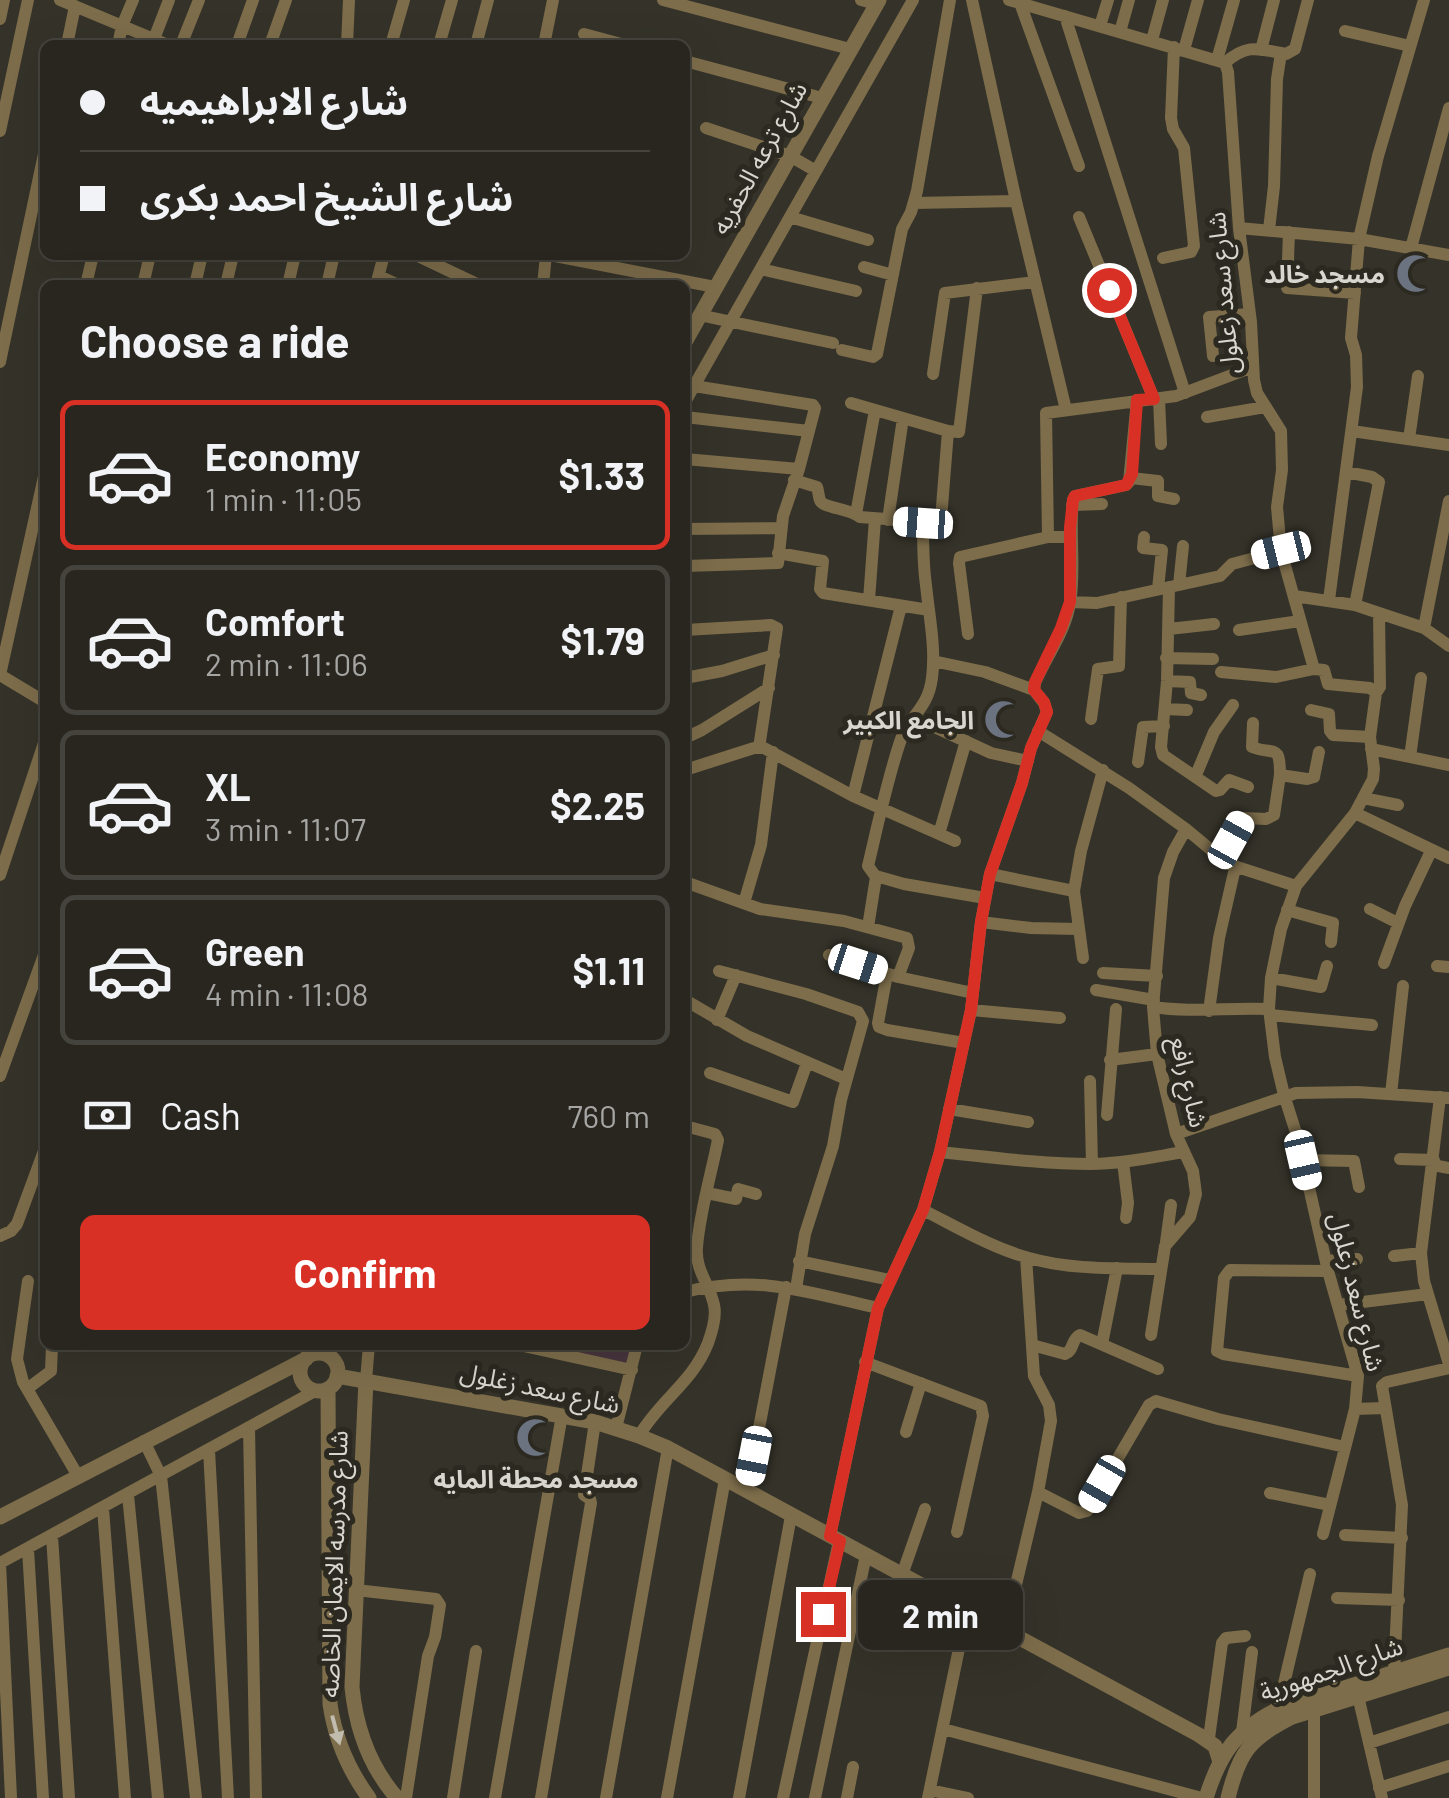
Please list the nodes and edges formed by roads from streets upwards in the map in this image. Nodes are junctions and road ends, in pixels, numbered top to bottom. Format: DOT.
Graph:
graph roads {
  1 [pos="4,0"];
  2 [pos="28,0"];
  3 [pos="133,0"];
  4 [pos="170,0"];
  5 [pos="199,0"];
  6 [pos="252,0"];
  7 [pos="286,0"];
  8 [pos="349,0"];
  9 [pos="404,0"];
  10 [pos="452,0"];
  11 [pos="488,0"];
  12 [pos="553,0"];
  13 [pos="663,0"];
  14 [pos="913,0"];
  15 [pos="950,0"];
  16 [pos="972,0"];
  17 [pos="1108,0"];
  18 [pos="1129,0"];
  19 [pos="1163,0"];
  20 [pos="1198,0"];
  21 [pos="1234,0"];
  22 [pos="1274,0"];
  23 [pos="1308,0"];
  24 [pos="1424,0"];
  25 [pos="872,1"];
  26 [pos="1021,2"];
  27 [pos="69,3"];
  28 [pos="1051,6"];
  29 [pos="1065,16"];
  30 [pos="0,20"];
  31 [pos="122,26"];
  32 [pos="1100,26"];
  33 [pos="1120,32"];
  34 [pos="1345,32"];
  35 [pos="584,34"];
  36 [pos="67,40"];
  37 [pos="119,40"];
  38 [pos="156,40"];
  39 [pos="161,40"];
  40 [pos="183,40"];
  41 [pos="239,40"];
  42 [pos="272,40"];
  43 [pos="347,40"];
  44 [pos="392,40"];
  45 [pos="440,40"];
  46 [pos="477,40"];
  47 [pos="545,40"];
  48 [pos="606,40"];
  49 [pos="1152,40"];
  50 [pos="1410,46"];
  51 [pos="1179,48"];
  52 [pos="850,49"];
  53 [pos="1261,50"];
  54 [pos="1281,53"];
  55 [pos="690,62"];
  56 [pos="1221,62"];
  57 [pos="822,98"];
  58 [pos="1449,108"];
  59 [pos="706,128"];
  60 [pos="0,132"];
  61 [pos="790,156"];
  62 [pos="1078,166"];
  63 [pos="816,170"];
  64 [pos="40,174"];
  65 [pos="1016,202"];
  66 [pos="914,203"];
  67 [pos="1079,216"];
  68 [pos="790,217"];
  69 [pos="1239,228"];
  70 [pos="1269,230"];
  71 [pos="1288,232"];
  72 [pos="1359,239"];
  73 [pos="868,240"];
  74 [pos="1410,248"];
  75 [pos="1449,254"];
  76 [pos="1163,258"];
  77 [pos="426,260"];
  78 [pos="574,260"];
  79 [pos="864,267"];
  80 [pos="761,268"];
  81 [pos="893,275"];
  82 [pos="468,280"];
  83 [pos="678,280"];
  84 [pos="690,282"];
  85 [pos="1034,282"];
  86 [pos="715,287"];
  87 [pos="977,288"];
  88 [pos="856,291"];
  89 [pos="1355,293"];
  90 [pos="1250,314"];
  91 [pos="700,315"];
  92 [pos="730,322"];
  93 [pos="690,333"];
  94 [pos="1213,356"];
  95 [pos="0,362"];
  96 [pos="1253,367"];
  97 [pos="933,374"];
  98 [pos="1418,376"];
  99 [pos="694,386"];
  100 [pos="690,393"];
  101 [pos="1185,394"];
  102 [pos="1156,399"];
  103 [pos="1137,400"];
  104 [pos="852,403"];
  105 [pos="1265,408"];
  106 [pos="875,410"];
  107 [pos="1066,410"];
  108 [pos="1207,416"];
  109 [pos="690,418"];
  110 [pos="903,418"];
  111 [pos="809,431"];
  112 [pos="948,431"];
  113 [pos="1352,431"];
  114 [pos="1409,439"];
  115 [pos="1162,444"];
  116 [pos="1449,445"];
  117 [pos="690,460"];
  118 [pos="1346,472"];
  119 [pos="796,474"];
  120 [pos="1131,478"];
  121 [pos="40,495"];
  122 [pos="1174,500"];
  123 [pos="1449,501"];
  124 [pos="1102,504"];
  125 [pos="1072,505"];
  126 [pos="856,514"];
  127 [pos="881,520"];
  128 [pos="930,523"];
  129 [pos="690,528"];
  130 [pos="780,528"];
  131 [pos="1446,528"];
  132 [pos="1048,537"];
  133 [pos="1070,537"];
  134 [pos="1144,537"];
  135 [pos="1184,546"];
  136 [pos="1281,550"];
  137 [pos="778,553"];
  138 [pos="690,566"];
  139 [pos="1169,587"];
  140 [pos="1294,596"];
  141 [pos="1120,597"];
  142 [pos="869,600"];
  143 [pos="1329,600"];
  144 [pos="1070,602"];
  145 [pos="1355,605"];
  146 [pos="901,606"];
  147 [pos="929,610"];
  148 [pos="1379,613"];
  149 [pos="1300,621"];
  150 [pos="1214,624"];
  151 [pos="1424,628"];
  152 [pos="1169,629"];
  153 [pos="690,630"];
  154 [pos="1239,630"];
  155 [pos="968,634"];
  156 [pos="1449,645"];
  157 [pos="774,655"];
  158 [pos="1166,658"];
  159 [pos="1214,659"];
  160 [pos="934,661"];
  161 [pos="1314,669"];
  162 [pos="1221,672"];
  163 [pos="0,675"];
  164 [pos="690,677"];
  165 [pos="1421,678"];
  166 [pos="1166,681"];
  167 [pos="769,688"];
  168 [pos="1034,690"];
  169 [pos="1376,693"];
  170 [pos="1200,695"];
  171 [pos="40,699"];
  172 [pos="1233,705"];
  173 [pos="1165,709"];
  174 [pos="1187,710"];
  175 [pos="1311,710"];
  176 [pos="915,718"];
  177 [pos="1091,719"];
  178 [pos="1254,723"];
  179 [pos="1164,726"];
  180 [pos="1038,731"];
  181 [pos="690,736"];
  182 [pos="966,741"];
  183 [pos="1370,743"];
  184 [pos="766,750"];
  185 [pos="1319,752"];
  186 [pos="40,755"];
  187 [pos="1410,757"];
  188 [pos="1028,761"];
  189 [pos="1138,762"];
  190 [pos="1449,765"];
  191 [pos="690,769"];
  192 [pos="1103,770"];
  193 [pos="1196,775"];
  194 [pos="1280,776"];
  195 [pos="1248,787"];
  196 [pos="853,796"];
  197 [pos="1363,798"];
  198 [pos="1398,805"];
  199 [pos="881,809"];
  200 [pos="1355,813"];
  201 [pos="1186,829"];
  202 [pos="939,834"];
  203 [pos="954,841"];
  204 [pos="1431,851"];
  205 [pos="1221,858"];
  206 [pos="1449,858"];
  207 [pos="1235,868"];
  208 [pos="990,874"];
  209 [pos="0,875"];
  210 [pos="876,876"];
  211 [pos="690,884"];
  212 [pos="1296,886"];
  213 [pos="1074,890"];
  214 [pos="985,898"];
  215 [pos="744,903"];
  216 [pos="1370,909"];
  217 [pos="1287,910"];
  218 [pos="981,922"];
  219 [pos="1398,923"];
  220 [pos="868,927"];
  221 [pos="1078,929"];
  222 [pos="1331,942"];
  223 [pos="829,955"];
  224 [pos="1082,958"];
  225 [pos="1384,964"];
  226 [pos="40,966"];
  227 [pos="1327,966"];
  228 [pos="719,971"];
  229 [pos="1103,973"];
  230 [pos="736,975"];
  231 [pos="893,976"];
  232 [pos="1157,976"];
  233 [pos="1272,978"];
  234 [pos="1403,986"];
  235 [pos="1096,990"];
  236 [pos="974,993"];
  237 [pos="690,1003"];
  238 [pos="1153,1003"];
  239 [pos="1116,1009"];
  240 [pos="971,1010"];
  241 [pos="1209,1011"];
  242 [pos="1270,1012"];
  243 [pos="1060,1018"];
  244 [pos="717,1020"];
  245 [pos="1372,1024"];
  246 [pos="964,1043"];
  247 [pos="1158,1054"];
  248 [pos="1110,1060"];
  249 [pos="807,1063"];
  250 [pos="710,1073"];
  251 [pos="0,1076"];
  252 [pos="846,1080"];
  253 [pos="1090,1080"];
  254 [pos="1391,1094"];
  255 [pos="1284,1095"];
  256 [pos="1445,1098"];
  257 [pos="949,1109"];
  258 [pos="1107,1115"];
  259 [pos="1028,1122"];
  260 [pos="690,1128"];
  261 [pos="1176,1134"];
  262 [pos="940,1152"];
  263 [pos="1184,1152"];
  264 [pos="1400,1159"];
  265 [pos="1303,1160"];
  266 [pos="40,1161"];
  267 [pos="1123,1162"];
  268 [pos="1434,1162"];
  269 [pos="1092,1164"];
  270 [pos="1449,1168"];
  271 [pos="1359,1187"];
  272 [pos="707,1193"];
  273 [pos="756,1194"];
  274 [pos="1171,1205"];
  275 [pos="923,1210"];
  276 [pos="1126,1218"];
  277 [pos="0,1236"];
  278 [pos="1165,1246"];
  279 [pos="1421,1253"];
  280 [pos="1394,1256"];
  281 [pos="1026,1258"];
  282 [pos="1357,1259"];
  283 [pos="799,1261"];
  284 [pos="1327,1266"];
  285 [pos="1117,1268"];
  286 [pos="1160,1269"];
  287 [pos="890,1280"];
  288 [pos="28,1281"];
  289 [pos="706,1286"];
  290 [pos="791,1288"];
  291 [pos="690,1291"];
  292 [pos="1428,1294"];
  293 [pos="1338,1304"];
  294 [pos="878,1308"];
  295 [pos="1151,1335"];
  296 [pos="1446,1337"];
  297 [pos="1102,1344"];
  298 [pos="1032,1345"];
  299 [pos="52,1350"];
  300 [pos="369,1350"];
  301 [pos="542,1350"];
  302 [pos="636,1350"];
  303 [pos="312,1353"];
  304 [pos="866,1362"];
  305 [pos="1449,1366"];
  306 [pos="1158,1369"];
  307 [pos="632,1370"];
  308 [pos="1358,1376"];
  309 [pos="366,1380"];
  310 [pos="921,1383"];
  311 [pos="327,1385"];
  312 [pos="27,1388"];
  313 [pos="1384,1408"];
  314 [pos="1355,1410"];
  315 [pos="562,1415"];
  316 [pos="595,1422"];
  317 [pos="249,1428"];
  318 [pos="616,1428"];
  319 [pos="906,1432"];
  320 [pos="639,1436"];
  321 [pos="144,1442"];
  322 [pos="1345,1447"];
  323 [pos="668,1448"];
  324 [pos="208,1450"];
  325 [pos="78,1476"];
  326 [pos="162,1476"];
  327 [pos="725,1480"];
  328 [pos="747,1491"];
  329 [pos="1038,1492"];
  330 [pos="1270,1493"];
  331 [pos="128,1494"];
  332 [pos="1330,1505"];
  333 [pos="104,1508"];
  334 [pos="925,1509"];
  335 [pos="791,1516"];
  336 [pos="0,1517"];
  337 [pos="956,1532"];
  338 [pos="1323,1534"];
  339 [pos="1345,1535"];
  340 [pos="52,1536"];
  341 [pos="835,1538"];
  342 [pos="1402,1538"];
  343 [pos="28,1549"];
  344 [pos="866,1555"];
  345 [pos="0,1563"];
  346 [pos="329,1570"];
  347 [pos="357,1572"];
  348 [pos="902,1574"];
  349 [pos="1310,1574"];
  350 [pos="356,1590"];
  351 [pos="1337,1598"];
  352 [pos="1399,1600"];
  353 [pos="968,1610"];
  354 [pos="1005,1631"];
  355 [pos="1246,1636"];
  356 [pos="476,1651"];
  357 [pos="1252,1652"];
  358 [pos="1449,1654"];
  359 [pos="1449,1668"];
  360 [pos="1394,1674"];
  361 [pos="1358,1696"];
  362 [pos="1278,1709"];
  363 [pos="1314,1710"];
  364 [pos="1449,1717"];
  365 [pos="942,1729"];
  366 [pos="1204,1737"];
  367 [pos="1243,1737"];
  368 [pos="1369,1743"];
  369 [pos="1220,1762"];
  370 [pos="1449,1766"];
  371 [pos="853,1767"];
  372 [pos="1380,1793"];
  373 [pos="929,1794"];
  374 [pos="11,1798"];
  375 [pos="44,1798"];
  376 [pos="69,1798"];
  377 [pos="125,1798"];
  378 [pos="158,1798"];
  379 [pos="196,1798"];
  380 [pos="228,1798"];
  381 [pos="256,1798"];
  382 [pos="369,1798"];
  383 [pos="397,1798"];
  384 [pos="406,1798"];
  385 [pos="453,1798"];
  386 [pos="495,1798"];
  387 [pos="541,1798"];
  388 [pos="606,1798"];
  389 [pos="668,1798"];
  390 [pos="740,1798"];
  391 [pos="783,1798"];
  392 [pos="816,1798"];
  393 [pos="846,1798"];
  394 [pos="968,1798"];
  395 [pos="1204,1798"];
  396 [pos="1228,1798"];
  397 [pos="1314,1798"];
  1 -- 30 [label="street"];
  2 -- 60 [label="street"];
  3 -- 31 [label="street"];
  4 -- 39 [label="street"];
  5 -- 40 [label="street"];
  6 -- 41 [label="street"];
  7 -- 42 [label="street"];
  8 -- 43 [label="street"];
  9 -- 44 [label="street"];
  10 -- 45 [label="street"];
  11 -- 46 [label="street"];
  12 -- 47 [label="street"];
  13 -- 52 [label="street"];
  14 -- 63 [label="street"];
  15 -- 66 [label="street"];
  16 -- 65 [label="street"];
  17 -- 32 [label="street"];
  18 -- 33 [label="street"];
  19 -- 49 [label="street"];
  20 -- 51 [label="street"];
  21 -- 56 [label="street"];
  22 -- 53 [label="street"];
  23 -- 54 [label="street"];
  24 -- 50 [label="street"];
  25 -- 52 [label="street, شارع ترعه الحفريه"];
  26 -- 28 [label="street"];
  26 -- 62 [label="street"];
  27 -- 31 [label="street"];
  27 -- 36 [label="street"];
  28 -- 29 [label="street"];
  29 -- 32 [label="street"];
  29 -- 101 [label="street"];
  31 -- 37 [label="street"];
  31 -- 38 [label="street"];
  32 -- 33 [label="street"];
  33 -- 49 [label="street"];
  34 -- 50 [label="street"];
  35 -- 48 [label="street"];
  49 -- 51 [label="street"];
  50 -- 72 [label="street"];
  51 -- 56 [label="street"];
  51 -- 76 [label="street"];
  52 -- 57 [label="street, شارع ترعه الحفريه"];
  53 -- 54 [label="street"];
  53 -- 56 [label="street"];
  54 -- 70 [label="street"];
  55 -- 57 [label="street"];
  56 -- 69 [label="street, شارع سعد زعلول"];
  57 -- 61 [label="street, شارع ترعه الحفريه"];
  58 -- 74 [label="street"];
  59 -- 61 [label="street"];
  61 -- 63 [label="street"];
  61 -- 86 [label="street, شارع ترعه الحفريه"];
  63 -- 68 [label="street"];
  64 -- 95 [label="street"];
  65 -- 66 [label="street"];
  65 -- 85 [label="street"];
  66 -- 81 [label="street"];
  67 -- 102 [label="street"];
  68 -- 73 [label="street"];
  68 -- 80 [label="street"];
  69 -- 70 [label="street"];
  69 -- 90 [label="street, شارع سعد زعلول"];
  70 -- 71 [label="street"];
  71 -- 72 [label="street"];
  71 -- 89 [label="street"];
  72 -- 74 [label="street"];
  72 -- 89 [label="street"];
  74 -- 75 [label="street"];
  77 -- 82 [label="street"];
  78 -- 83 [label="street"];
  79 -- 81 [label="street"];
  80 -- 88 [label="street"];
  80 -- 92 [label="street"];
  81 -- 92 [label="street"];
  84 -- 86 [label="street"];
  85 -- 87 [label="street"];
  85 -- 107 [label="street"];
  86 -- 91 [label="street, شارع ترعه الحفريه"];
  87 -- 97 [label="street"];
  87 -- 112 [label="street"];
  89 -- 113 [label="street"];
  90 -- 94 [label="street"];
  90 -- 96 [label="street, شارع سعد زعلول"];
  91 -- 92 [label="street"];
  91 -- 93 [label="street, شارع ترعه الحفريه"];
  92 -- 99 [label="street"];
  96 -- 101 [label="street"];
  96 -- 105 [label="street, شارع سعد زعلول"];
  98 -- 114 [label="street"];
  99 -- 100 [label="street"];
  99 -- 111 [label="street"];
  101 -- 102 [label="street"];
  102 -- 103 [label="street"];
  102 -- 115 [label="street"];
  103 -- 107 [label="street"];
  103 -- 120 [label="street"];
  104 -- 106 [label="street"];
  105 -- 108 [label="street"];
  105 -- 136 [label="street, شارع سعد زعلول"];
  106 -- 110 [label="street"];
  106 -- 126 [label="street"];
  107 -- 132 [label="street"];
  109 -- 111 [label="street"];
  110 -- 112 [label="street"];
  110 -- 127 [label="street"];
  111 -- 119 [label="street"];
  112 -- 128 [label="street"];
  113 -- 114 [label="street"];
  113 -- 118 [label="street"];
  114 -- 116 [label="street"];
  117 -- 119 [label="street"];
  118 -- 143 [label="street"];
  118 -- 145 [label="street"];
  119 -- 126 [label="street"];
  119 -- 130 [label="street"];
  120 -- 122 [label="street"];
  120 -- 125 [label="street"];
  121 -- 163 [label="street"];
  123 -- 131 [label="street"];
  124 -- 125 [label="street"];
  125 -- 133 [label="street"];
  126 -- 127 [label="street"];
  127 -- 128 [label="street"];
  127 -- 142 [label="street"];
  128 -- 147 [label="street"];
  129 -- 130 [label="street"];
  130 -- 137 [label="street"];
  131 -- 151 [label="street"];
  132 -- 133 [label="street"];
  132 -- 155 [label="street"];
  133 -- 144 [label="street"];
  134 -- 139 [label="street"];
  135 -- 139 [label="street"];
  136 -- 139 [label="street"];
  136 -- 140 [label="street, شارع سعد زعلول"];
  137 -- 138 [label="street"];
  137 -- 142 [label="street"];
  139 -- 141 [label="street"];
  139 -- 152 [label="street"];
  140 -- 143 [label="street"];
  140 -- 149 [label="street, شارع سعد زعلول"];
  141 -- 144 [label="street"];
  141 -- 177 [label="street"];
  142 -- 146 [label="street"];
  143 -- 145 [label="street"];
  144 -- 168 [label="street"];
  145 -- 148 [label="street"];
  146 -- 147 [label="street"];
  146 -- 196 [label="street"];
  147 -- 160 [label="street"];
  148 -- 151 [label="street"];
  148 -- 169 [label="street, شارع سعد زعلول"];
  149 -- 154 [label="street"];
  149 -- 161 [label="street, شارع سعد زعلول"];
  150 -- 152 [label="street"];
  151 -- 156 [label="street"];
  152 -- 158 [label="street"];
  153 -- 157 [label="street"];
  157 -- 164 [label="street"];
  157 -- 167 [label="street"];
  158 -- 159 [label="street"];
  158 -- 166 [label="street"];
  160 -- 168 [label="street"];
  160 -- 176 [label="street"];
  161 -- 162 [label="street"];
  161 -- 169 [label="street"];
  163 -- 171 [label="street"];
  165 -- 187 [label="street"];
  166 -- 170 [label="street"];
  166 -- 173 [label="street"];
  167 -- 181 [label="street"];
  167 -- 184 [label="street"];
  168 -- 180 [label="street"];
  169 -- 183 [label="street, شارع سعد زعلول"];
  172 -- 193 [label="street"];
  173 -- 174 [label="street"];
  173 -- 179 [label="street"];
  175 -- 183 [label="street"];
  176 -- 182 [label="street"];
  176 -- 199 [label="street"];
  178 -- 194 [label="street"];
  179 -- 189 [label="street"];
  179 -- 193 [label="street"];
  180 -- 188 [label="street"];
  180 -- 192 [label="street"];
  182 -- 188 [label="street"];
  182 -- 202 [label="street"];
  183 -- 187 [label="street"];
  183 -- 197 [label="street, شارع سعد زعلول"];
  184 -- 191 [label="street"];
  184 -- 196 [label="street"];
  184 -- 215 [label="street"];
  185 -- 194 [label="street"];
  186 -- 209 [label="street"];
  187 -- 190 [label="street"];
  188 -- 208 [label="street"];
  192 -- 201 [label="street"];
  192 -- 213 [label="street"];
  193 -- 195 [label="street"];
  194 -- 205 [label="street"];
  196 -- 199 [label="street"];
  197 -- 198 [label="street"];
  197 -- 200 [label="street, شارع سعد زعلول"];
  199 -- 202 [label="street"];
  199 -- 210 [label="street"];
  200 -- 204 [label="street"];
  200 -- 212 [label="street, شارع سعد زعلول"];
  201 -- 205 [label="street"];
  201 -- 232 [label="street, شارع رافع"];
  202 -- 203 [label="street"];
  204 -- 206 [label="street"];
  204 -- 219 [label="street"];
  205 -- 207 [label="street"];
  207 -- 212 [label="street"];
  207 -- 241 [label="street"];
  208 -- 213 [label="street"];
  208 -- 214 [label="street"];
  210 -- 214 [label="street"];
  210 -- 220 [label="street"];
  211 -- 215 [label="street"];
  212 -- 217 [label="street, شارع سعد زعلول"];
  213 -- 221 [label="street"];
  214 -- 218 [label="street"];
  215 -- 220 [label="street"];
  216 -- 219 [label="street"];
  217 -- 222 [label="street"];
  217 -- 233 [label="street, شارع سعد زعلول"];
  218 -- 221 [label="street"];
  218 -- 236 [label="street"];
  219 -- 225 [label="street"];
  220 -- 231 [label="street"];
  221 -- 224 [label="street"];
  223 -- 231 [label="street"];
  226 -- 251 [label="street"];
  227 -- 233 [label="street"];
  228 -- 230 [label="street"];
  229 -- 232 [label="street"];
  230 -- 244 [label="street"];
  230 -- 252 [label="street"];
  231 -- 236 [label="street"];
  231 -- 246 [label="street"];
  232 -- 238 [label="street, شارع رافع"];
  233 -- 242 [label="street, شارع سعد زعلول"];
  234 -- 254 [label="street"];
  235 -- 238 [label="street"];
  236 -- 240 [label="street"];
  237 -- 244 [label="street"];
  238 -- 241 [label="street"];
  238 -- 247 [label="street, شارع رافع"];
  239 -- 248 [label="street"];
  240 -- 243 [label="street"];
  240 -- 246 [label="street"];
  241 -- 242 [label="street"];
  242 -- 245 [label="street"];
  242 -- 255 [label="street, شارع سعد زعلول"];
  244 -- 249 [label="street"];
  246 -- 257 [label="street"];
  247 -- 248 [label="street"];
  247 -- 261 [label="street, شارع رافع"];
  248 -- 258 [label="street"];
  249 -- 250 [label="street"];
  249 -- 252 [label="street"];
  252 -- 283 [label="street"];
  253 -- 269 [label="street"];
  254 -- 255 [label="street"];
  254 -- 256 [label="street"];
  255 -- 261 [label="street"];
  255 -- 265 [label="street, شارع سعد زعلول"];
  256 -- 268 [label="street"];
  257 -- 259 [label="street"];
  257 -- 262 [label="street"];
  260 -- 272 [label="street"];
  261 -- 263 [label="street, شارع رافع"];
  262 -- 269 [label="street"];
  262 -- 275 [label="street"];
  263 -- 267 [label="street"];
  263 -- 278 [label="street, شارع رافع"];
  264 -- 268 [label="street"];
  265 -- 271 [label="street"];
  265 -- 284 [label="street, شارع سعد زعلول"];
  266 -- 277 [label="street"];
  267 -- 269 [label="street"];
  267 -- 276 [label="street"];
  268 -- 270 [label="street"];
  268 -- 279 [label="street"];
  272 -- 273 [label="street"];
  272 -- 289 [label="street"];
  274 -- 278 [label="street"];
  275 -- 281 [label="street"];
  275 -- 287 [label="street"];
  278 -- 286 [label="street, شارع رافع"];
  279 -- 280 [label="street"];
  279 -- 292 [label="street"];
  281 -- 285 [label="street"];
  281 -- 298 [label="street"];
  282 -- 284 [label="street"];
  283 -- 287 [label="street"];
  283 -- 290 [label="street"];
  284 -- 293 [label="street, شارع سعد زعلول"];
  284 -- 308 [label="street"];
  285 -- 286 [label="street"];
  285 -- 297 [label="street"];
  286 -- 295 [label="street, شارع رافع"];
  287 -- 294 [label="street"];
  288 -- 312 [label="street"];
  289 -- 290 [label="street"];
  289 -- 291 [label="street"];
  289 -- 320 [label="street"];
  290 -- 294 [label="street"];
  290 -- 328 [label="street"];
  292 -- 293 [label="street"];
  292 -- 296 [label="street"];
  293 -- 308 [label="street, شارع سعد زعلول"];
  294 -- 304 [label="street"];
  296 -- 305 [label="street"];
  297 -- 298 [label="street"];
  297 -- 306 [label="street"];
  298 -- 329 [label="street"];
  299 -- 312 [label="street"];
  300 -- 309 [label="street"];
  301 -- 307 [label="street"];
  302 -- 307 [label="street"];
  303 -- 311 [label="street"];
  303 -- 311 [label="street"];
  303 -- 321 [label="street"];
  304 -- 310 [label="street"];
  304 -- 341 [label="street"];
  305 -- 313 [label="street"];
  307 -- 318 [label="street"];
  308 -- 314 [label="street, شارع سعد زعلول"];
  309 -- 311 [label="street, شارع سعد زغلول"];
  309 -- 315 [label="street, شارع سعد زغلول"];
  309 -- 347 [label="street, شارع مدرسه الايمان الخاصه"];
  310 -- 319 [label="street"];
  310 -- 337 [label="street"];
  311 -- 317 [label="street"];
  311 -- 346 [label="street, شارع مدرسه الايمان الخاصه"];
  312 -- 325 [label="street"];
  313 -- 314 [label="street"];
  313 -- 342 [label="street"];
  314 -- 322 [label="street, شارع سعد زعلول"];
  315 -- 316 [label="street, شارع سعد زغلول"];
  315 -- 386 [label="street"];
  316 -- 318 [label="street, شارع سعد زغلول"];
  316 -- 387 [label="street"];
  317 -- 324 [label="street"];
  317 -- 381 [label="street"];
  318 -- 320 [label="street, شارع سعد زغلول"];
  320 -- 323 [label="street, شارع سعد زغلول"];
  321 -- 325 [label="street"];
  321 -- 326 [label="street"];
  322 -- 329 [label="street"];
  322 -- 332 [label="street, شارع سعد زعلول"];
  323 -- 327 [label="street, شارع سعد زغلول"];
  323 -- 388 [label="street"];
  324 -- 326 [label="street"];
  324 -- 380 [label="street"];
  325 -- 336 [label="street"];
  326 -- 331 [label="street"];
  326 -- 379 [label="street"];
  327 -- 328 [label="street, شارع سعد زغلول"];
  327 -- 389 [label="street"];
  328 -- 335 [label="street, شارع سعد زغلول"];
  329 -- 354 [label="street"];
  330 -- 332 [label="street"];
  331 -- 333 [label="street"];
  331 -- 378 [label="street"];
  332 -- 338 [label="street, شارع سعد زعلول"];
  333 -- 340 [label="street"];
  333 -- 377 [label="street"];
  334 -- 348 [label="street"];
  335 -- 341 [label="street, شارع سعد زغلول"];
  335 -- 390 [label="street"];
  339 -- 342 [label="street"];
  340 -- 343 [label="street"];
  340 -- 376 [label="street"];
  341 -- 344 [label="street, شارع سعد زغلول"];
  341 -- 391 [label="street"];
  342 -- 352 [label="street"];
  343 -- 345 [label="street"];
  343 -- 375 [label="street"];
  344 -- 348 [label="street, شارع سعد زغلول"];
  344 -- 392 [label="street"];
  345 -- 374 [label="street"];
  346 -- 347 [label="street"];
  346 -- 382 [label="street, شارع مدرسه الايمان الخاصه, one-way"];
  347 -- 350 [label="street, شارع مدرسه الايمان الخاصه"];
  348 -- 353 [label="street, شارع سعد زغلول"];
  349 -- 362 [label="street"];
  350 -- 383 [label="street, شارع مدرسه الايمان الخاصه"];
  350 -- 384 [label="street"];
  351 -- 352 [label="street"];
  352 -- 360 [label="street"];
  353 -- 354 [label="street, شارع سعد زغلول"];
  353 -- 365 [label="street"];
  354 -- 366 [label="street, شارع سعد زغلول"];
  355 -- 366 [label="street"];
  356 -- 385 [label="street"];
  357 -- 367 [label="street"];
  358 -- 360 [label="street, شارع الجمهورية"];
  359 -- 361 [label="street, شارع الجمهورية"];
  360 -- 362 [label="street, شارع الجمهورية"];
  361 -- 363 [label="street, شارع الجمهورية"];
  361 -- 368 [label="street"];
  362 -- 367 [label="street, شارع الجمهورية"];
  363 -- 367 [label="street, شارع الجمهورية"];
  363 -- 397 [label="street"];
  364 -- 368 [label="street"];
  365 -- 373 [label="street"];
  365 -- 395 [label="street"];
  366 -- 367 [label="street, شارع سعد زغلول"];
  366 -- 369 [label="street, شارع سعد زغلول"];
  367 -- 369 [label="street"];
  367 -- 396 [label="street"];
  368 -- 372 [label="street"];
  369 -- 395 [label="street"];
  370 -- 372 [label="street"];
  371 -- 393 [label="street"];
  373 -- 394 [label="street"];
}
